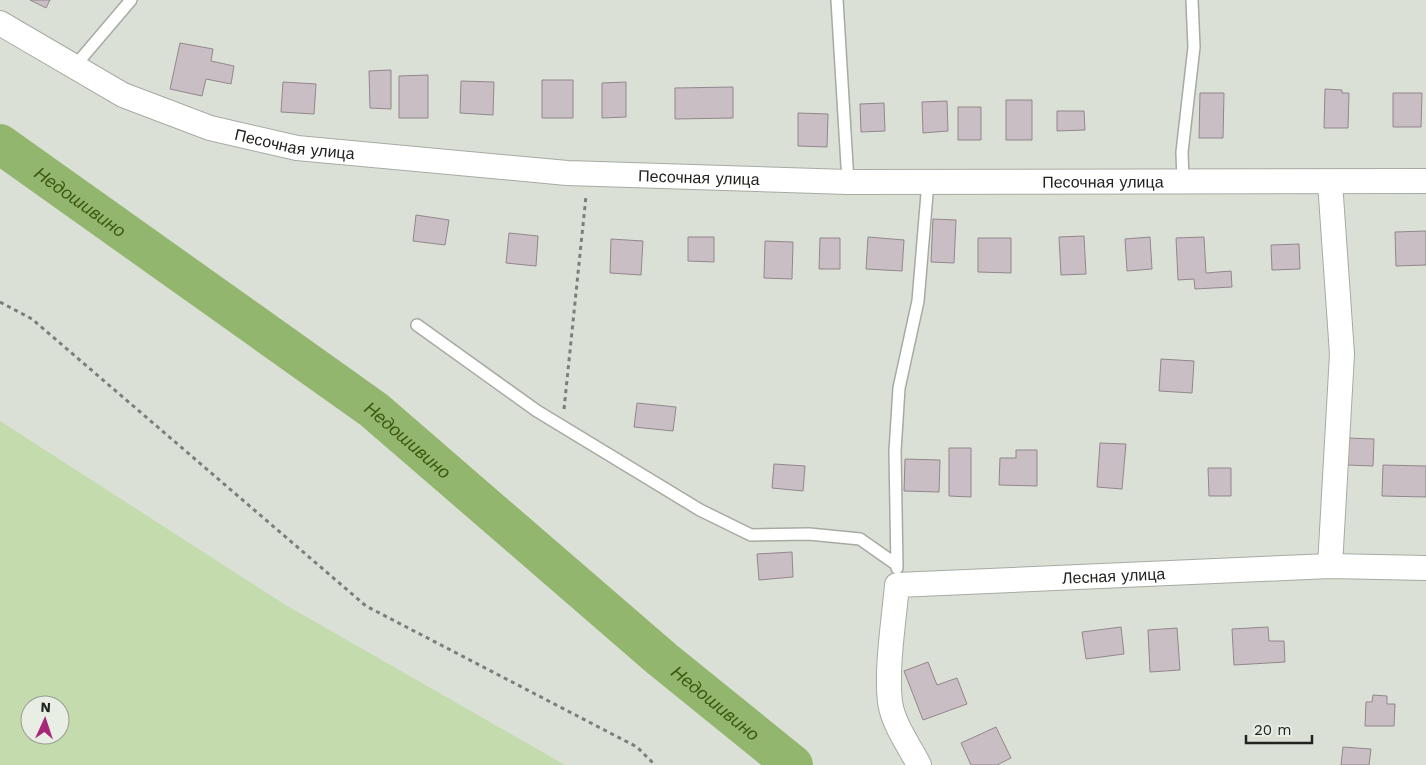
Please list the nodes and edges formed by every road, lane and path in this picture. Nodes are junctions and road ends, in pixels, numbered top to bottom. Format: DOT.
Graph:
graph roads {
  1 [pos="131,0"];
  2 [pos="837,0"];
  3 [pos="1192,0"];
  4 [pos="0,23"];
  5 [pos="74,67"];
  6 [pos="588,174"];
  7 [pos="1426,181"];
  8 [pos="848,182"];
  9 [pos="928,182"];
  10 [pos="1183,182"];
  11 [pos="1330,182"];
  12 [pos="0,302"];
  13 [pos="417,325"];
  14 [pos="562,427"];
  15 [pos="1330,566"];
  16 [pos="1426,568"];
  17 [pos="897,575"];
  18 [pos="655,765"];
  19 [pos="919,765"];
  1 -- 5 [label="lane"];
  2 -- 8 [label="lane"];
  3 -- 10 [label="lane"];
  4 -- 5 [label="street, Песочная улица"];
  5 -- 6 [label="street, Песочная улица"];
  6 -- 8 [label="street, Песочная улица"];
  6 -- 14 [label="path"];
  7 -- 11 [label="street, Песочная улица"];
  8 -- 9 [label="street, Песочная улица"];
  9 -- 10 [label="street, Песочная улица"];
  9 -- 17 [label="lane"];
  10 -- 11 [label="street, Песочная улица"];
  11 -- 15 [label="street"];
  12 -- 18 [label="path"];
  13 -- 14 [label="lane"];
  14 -- 17 [label="lane"];
  15 -- 16 [label="street, Лесная улица"];
  15 -- 17 [label="street, Лесная улица"];
  17 -- 19 [label="street"];
}
